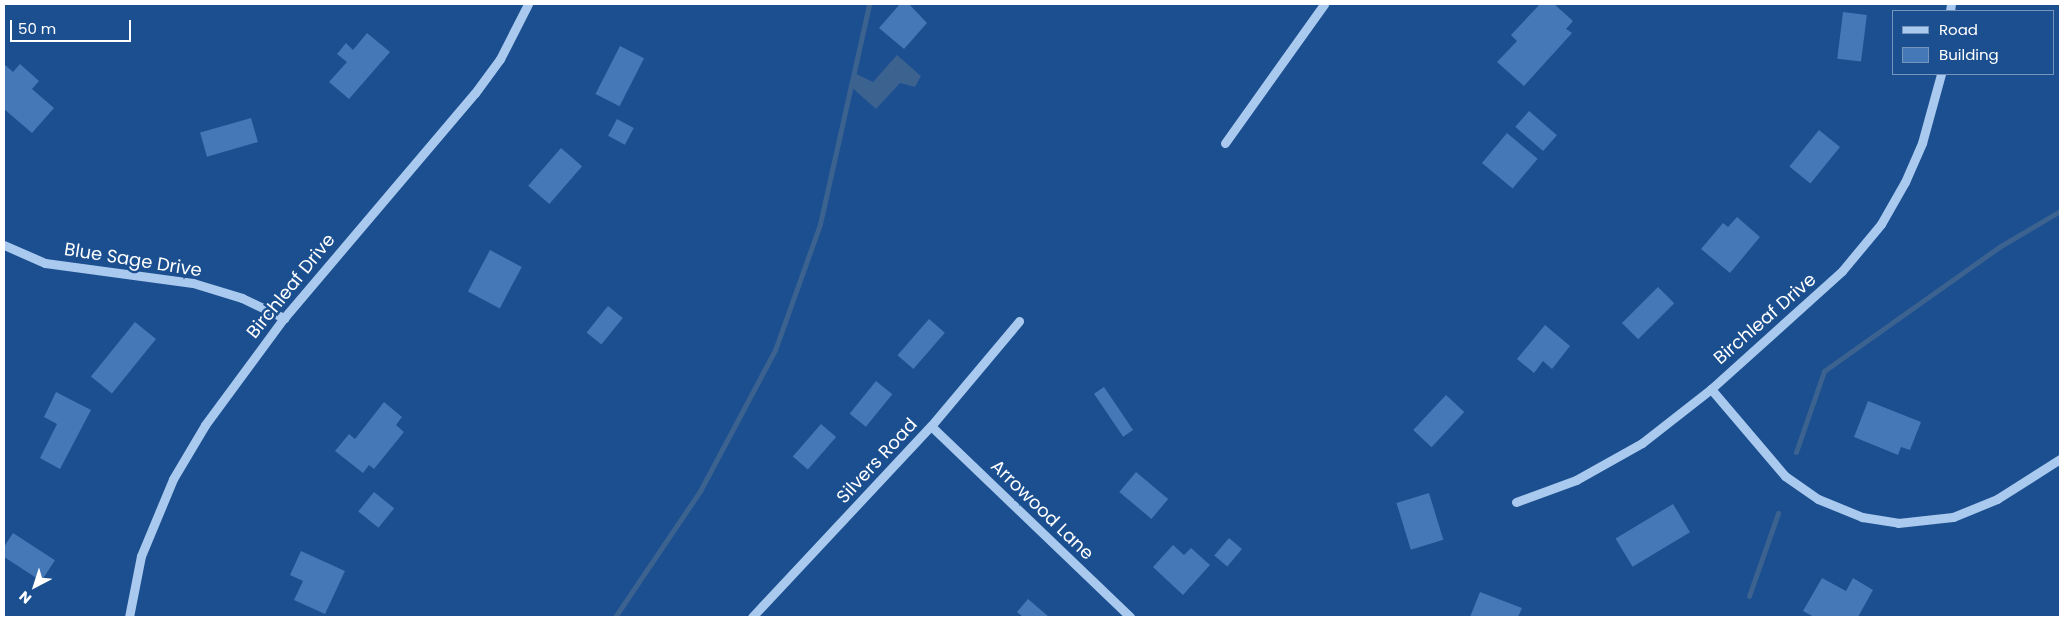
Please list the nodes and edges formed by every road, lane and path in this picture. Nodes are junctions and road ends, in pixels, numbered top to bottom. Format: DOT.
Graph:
graph roads {
  1 [pos="528,4"];
  2 [pos="1324,4"];
  3 [pos="1941,75"];
  4 [pos="1225,143"];
  5 [pos="4,245"];
  6 [pos="284,318"];
  7 [pos="1019,321"];
  8 [pos="1711,388"];
  9 [pos="932,426"];
  10 [pos="2060,459"];
  11 [pos="1516,502"];
  12 [pos="129,617"];
  13 [pos="752,617"];
  14 [pos="1130,617"];
  1 -- 6 [label="street, Birchleaf Drive"];
  2 -- 4 [label="street"];
  3 -- 8 [label="street, Birchleaf Drive"];
  5 -- 6 [label="street, Blue Sage Drive"];
  6 -- 12 [label="street, Birchleaf Drive"];
  7 -- 9 [label="street, Silvers Road"];
  8 -- 10 [label="street"];
  8 -- 11 [label="street, Birchleaf Drive"];
  9 -- 13 [label="street, Silvers Road"];
  9 -- 14 [label="street, Arrowood Lane"];
}
